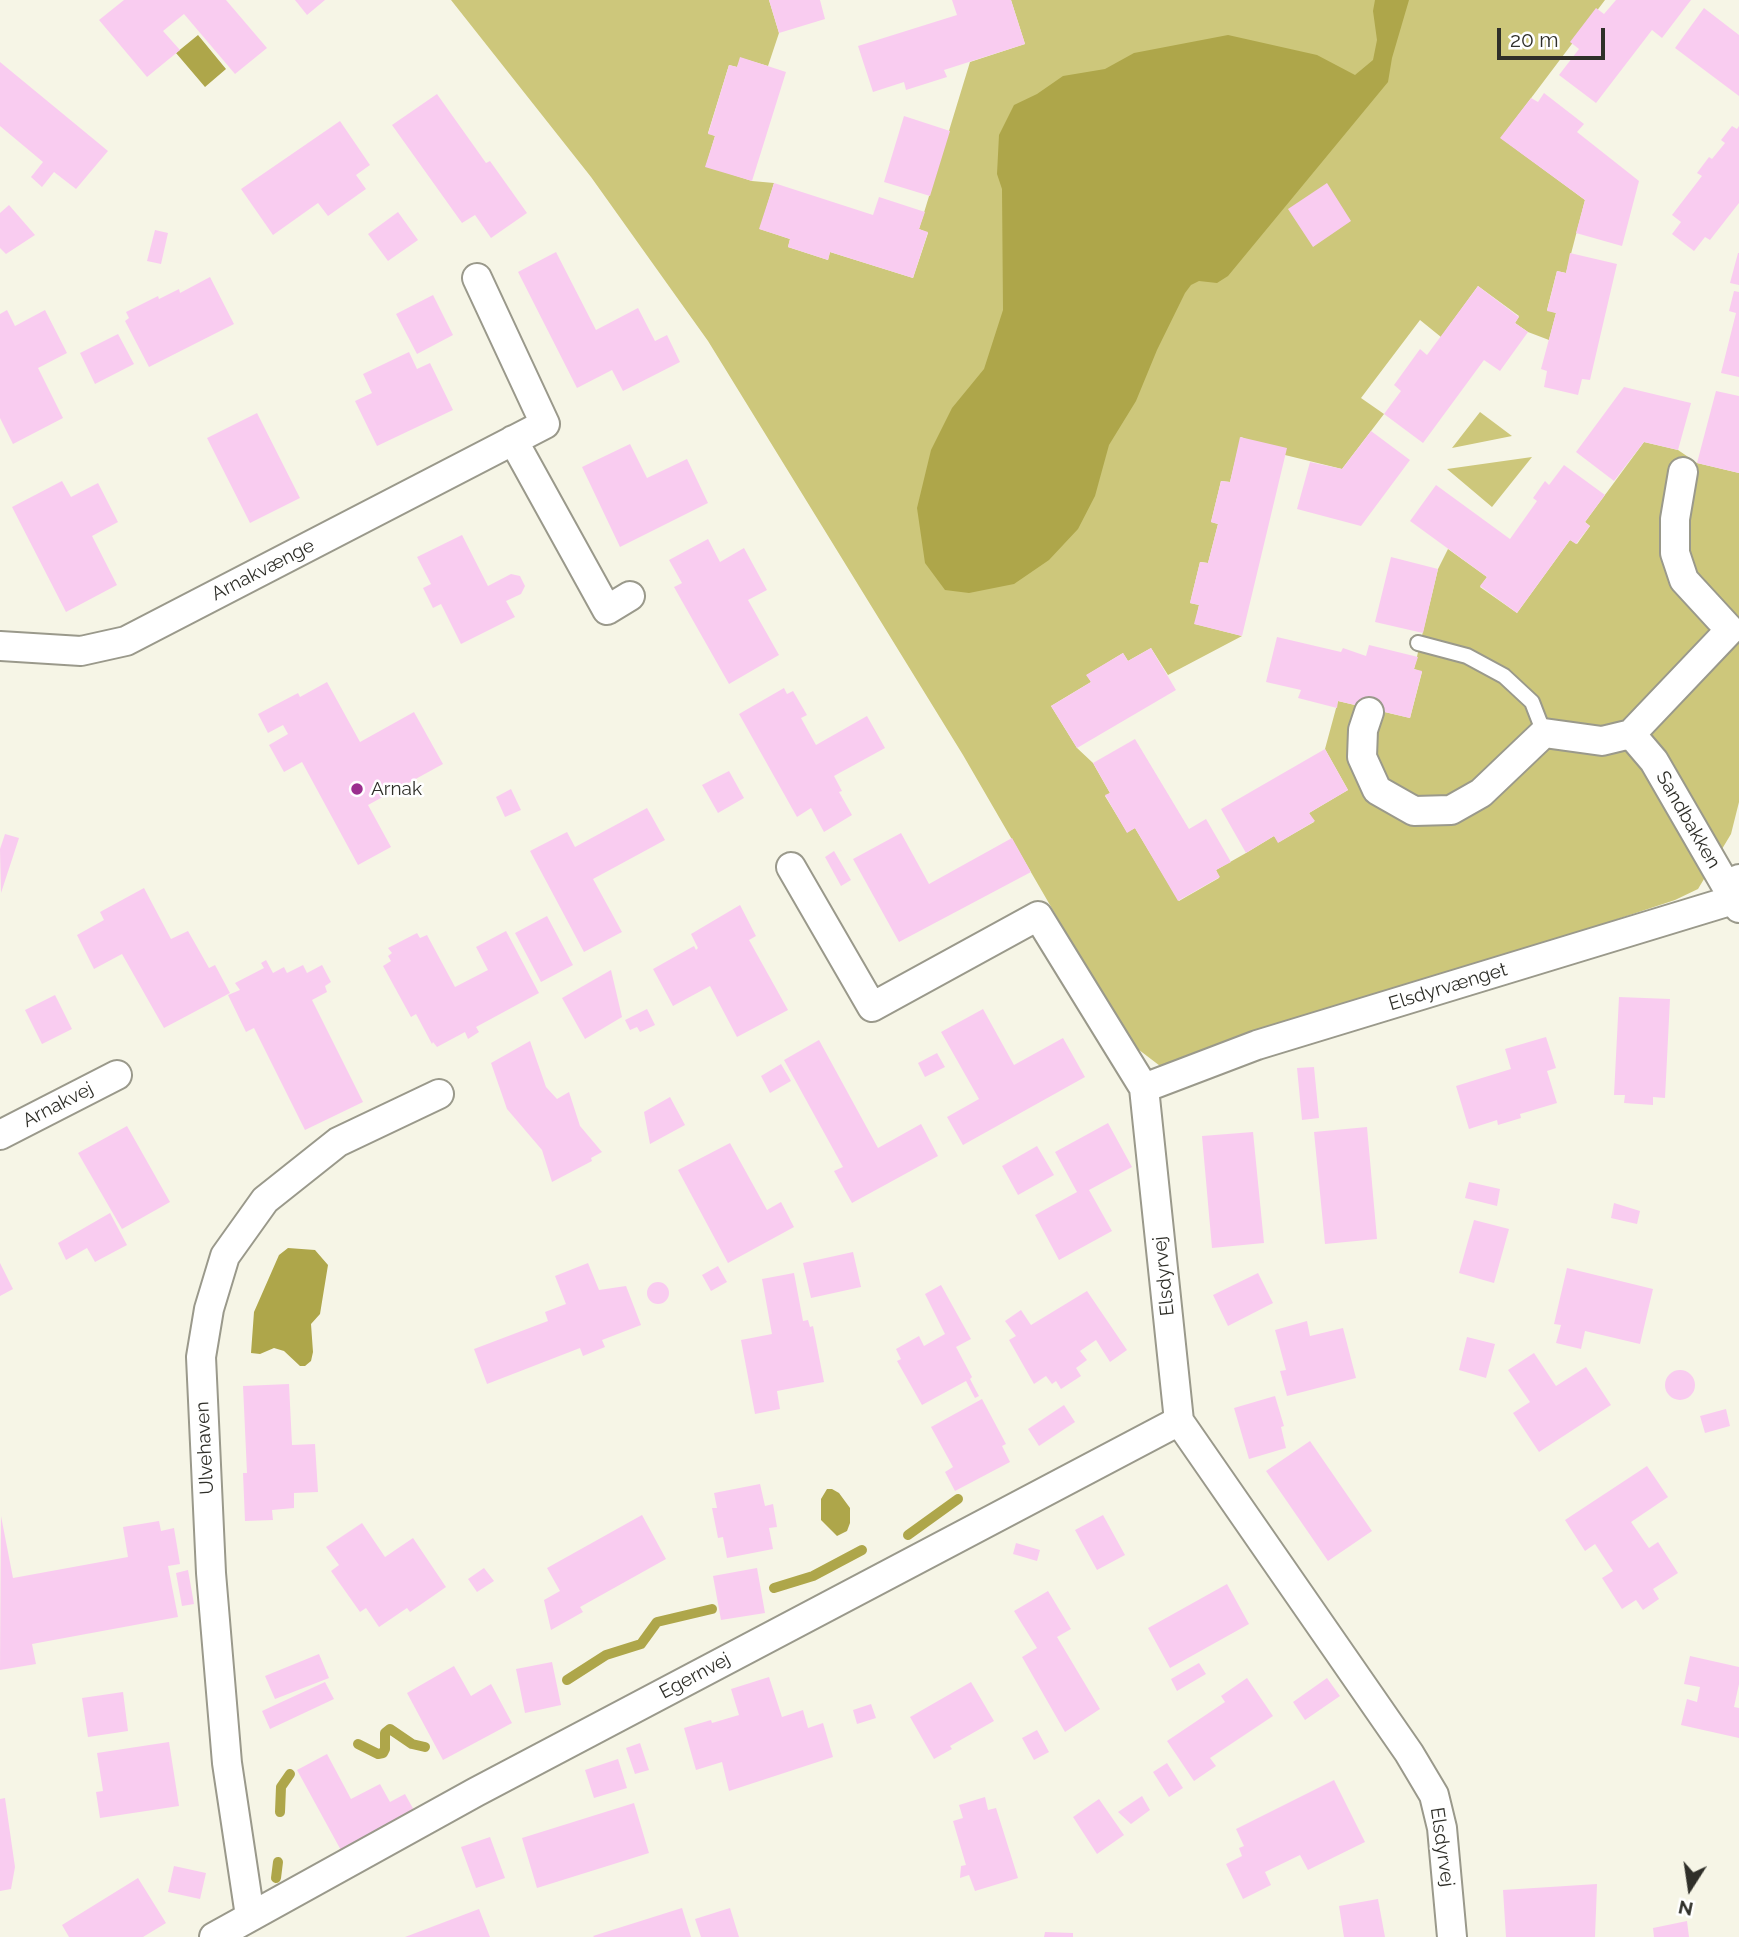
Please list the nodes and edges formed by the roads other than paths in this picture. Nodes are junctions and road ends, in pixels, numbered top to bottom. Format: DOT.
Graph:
graph roads {
  1 [pos="477,278"];
  2 [pos="513,440"];
  3 [pos="1684,472"];
  4 [pos="629,596"];
  5 [pos="1734,624"];
  6 [pos="1418,643"];
  7 [pos="0,646"];
  8 [pos="1369,712"];
  9 [pos="1544,733"];
  10 [pos="1631,734"];
  11 [pos="791,867"];
  12 [pos="1737,896"];
  13 [pos="117,1075"];
  14 [pos="1143,1088"];
  15 [pos="439,1094"];
  16 [pos="0,1135"];
  17 [pos="1179,1421"];
  18 [pos="250,1916"];
  19 [pos="214,1937"];
  20 [pos="1452,1937"];
  1 -- 2 [label="street, Arnakvænge"];
  2 -- 4 [label="street"];
  2 -- 7 [label="street, Arnakvænge"];
  3 -- 5 [label="street"];
  5 -- 10 [label="street"];
  6 -- 9 [label="lane"];
  8 -- 9 [label="street"];
  9 -- 10 [label="street"];
  10 -- 12 [label="street, Sandbakken"];
  11 -- 14 [label="street, Elsdyrvej"];
  12 -- 14 [label="street, Elsdyrvænget"];
  13 -- 16 [label="street, Arnakvej"];
  14 -- 17 [label="street, Elsdyrvej"];
  15 -- 18 [label="street, Ulvehaven"];
  17 -- 18 [label="street, Egernvej"];
  17 -- 20 [label="street, Elsdyrvej"];
  18 -- 19 [label="street, Egernvej"];
}
